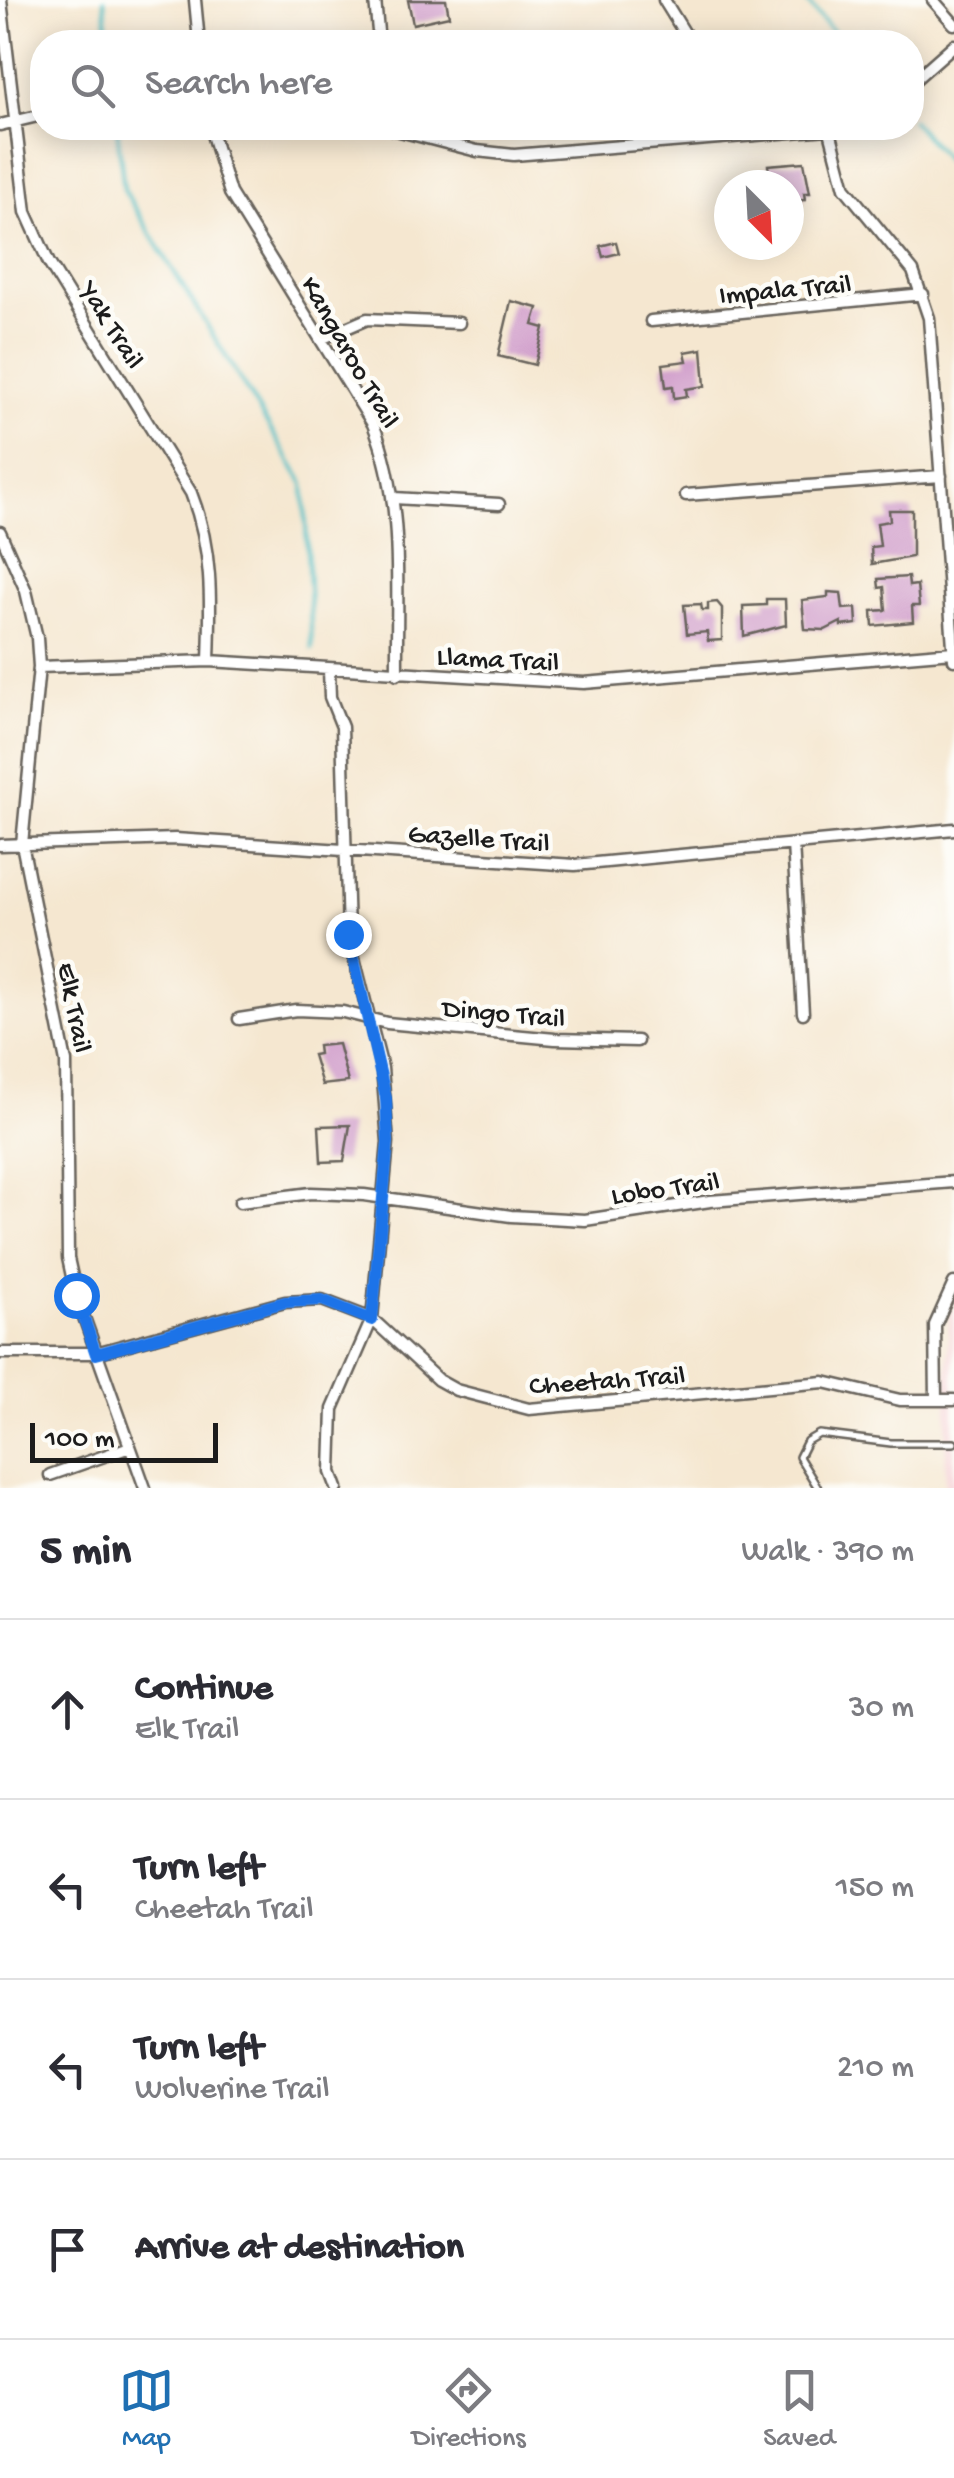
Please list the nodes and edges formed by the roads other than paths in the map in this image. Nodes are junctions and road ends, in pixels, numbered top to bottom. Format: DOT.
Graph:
graph roads {
  1 [pos="1,0"];
  2 [pos="196,0"];
  3 [pos="375,0"];
  4 [pos="664,0"];
  5 [pos="934,0"];
  6 [pos="954,24"];
  7 [pos="199,30"];
  8 [pos="378,30"];
  9 [pos="683,30"];
  10 [pos="954,45"];
  11 [pos="924,71"];
  12 [pos="30,118"];
  13 [pos="14,122"];
  14 [pos="0,125"];
  15 [pos="214,140"];
  16 [pos="444,140"];
  17 [pos="715,140"];
  18 [pos="837,140"];
  19 [pos="704,141"];
  20 [pos="923,294"];
  21 [pos="651,321"];
  22 [pos="459,323"];
  23 [pos="321,339"];
  24 [pos="941,476"];
  25 [pos="686,495"];
  26 [pos="394,498"];
  27 [pos="499,504"];
  28 [pos="0,532"];
  29 [pos="954,652"];
  30 [pos="954,660"];
  31 [pos="209,662"];
  32 [pos="39,667"];
  33 [pos="329,670"];
  34 [pos="398,674"];
  35 [pos="954,829"];
  36 [pos="22,844"];
  37 [pos="793,844"];
  38 [pos="0,845"];
  39 [pos="344,849"];
  40 [pos="803,1013"];
  41 [pos="368,1018"];
  42 [pos="239,1019"];
  43 [pos="636,1041"];
  44 [pos="954,1182"];
  45 [pos="384,1199"];
  46 [pos="240,1202"];
  47 [pos="954,1283"];
  48 [pos="372,1320"];
  49 [pos="0,1353"];
  50 [pos="96,1354"];
  51 [pos="936,1400"];
  52 [pos="954,1400"];
  53 [pos="954,1443"];
  54 [pos="130,1446"];
  55 [pos="50,1474"];
  56 [pos="145,1488"];
  57 [pos="337,1488"];
  58 [pos="818,1488"];
  1 -- 13 [label="street, Yak Trail"];
  2 -- 7 [label="street"];
  3 -- 8 [label="street"];
  4 -- 9 [label="street"];
  5 -- 6 [label="street"];
  10 -- 11 [label="street"];
  12 -- 13 [label="street"];
  13 -- 14 [label="street"];
  13 -- 31 [label="street, Yak Trail"];
  15 -- 23 [label="street, Kangaroo Trail"];
  16 -- 19 [label="street"];
  17 -- 19 [label="street"];
  18 -- 20 [label="street"];
  20 -- 21 [label="street, Impala Trail"];
  20 -- 24 [label="street"];
  22 -- 23 [label="street"];
  23 -- 26 [label="street, Kangaroo Trail"];
  24 -- 25 [label="street"];
  24 -- 29 [label="street"];
  26 -- 27 [label="street"];
  26 -- 34 [label="street, Kangaroo Trail"];
  28 -- 32 [label="street, Elk Trail"];
  29 -- 30 [label="street"];
  29 -- 34 [label="street, Llama Trail"];
  31 -- 32 [label="street, Llama Trail"];
  31 -- 33 [label="street, Llama Trail"];
  32 -- 36 [label="street, Elk Trail"];
  33 -- 34 [label="street, Llama Trail"];
  33 -- 39 [label="street"];
  35 -- 37 [label="street, Gazelle Trail"];
  36 -- 38 [label="street, Gazelle Trail"];
  36 -- 39 [label="street, Gazelle Trail"];
  36 -- 50 [label="street, Elk Trail"];
  37 -- 39 [label="street, Gazelle Trail"];
  37 -- 40 [label="street"];
  39 -- 41 [label="street"];
  41 -- 42 [label="street, Dingo Trail"];
  41 -- 43 [label="street, Dingo Trail"];
  41 -- 45 [label="street"];
  44 -- 45 [label="street, Lobo Trail"];
  45 -- 46 [label="street, Lobo Trail"];
  45 -- 48 [label="street"];
  47 -- 51 [label="street"];
  48 -- 50 [label="street, Cheetah Trail"];
  48 -- 51 [label="street, Cheetah Trail"];
  48 -- 57 [label="street"];
  49 -- 50 [label="street, Cheetah Trail"];
  50 -- 54 [label="street, Elk Trail"];
  51 -- 52 [label="street, Cheetah Trail"];
  53 -- 58 [label="lane"];
  54 -- 55 [label="street"];
  54 -- 56 [label="street, Elk Trail"];
}
